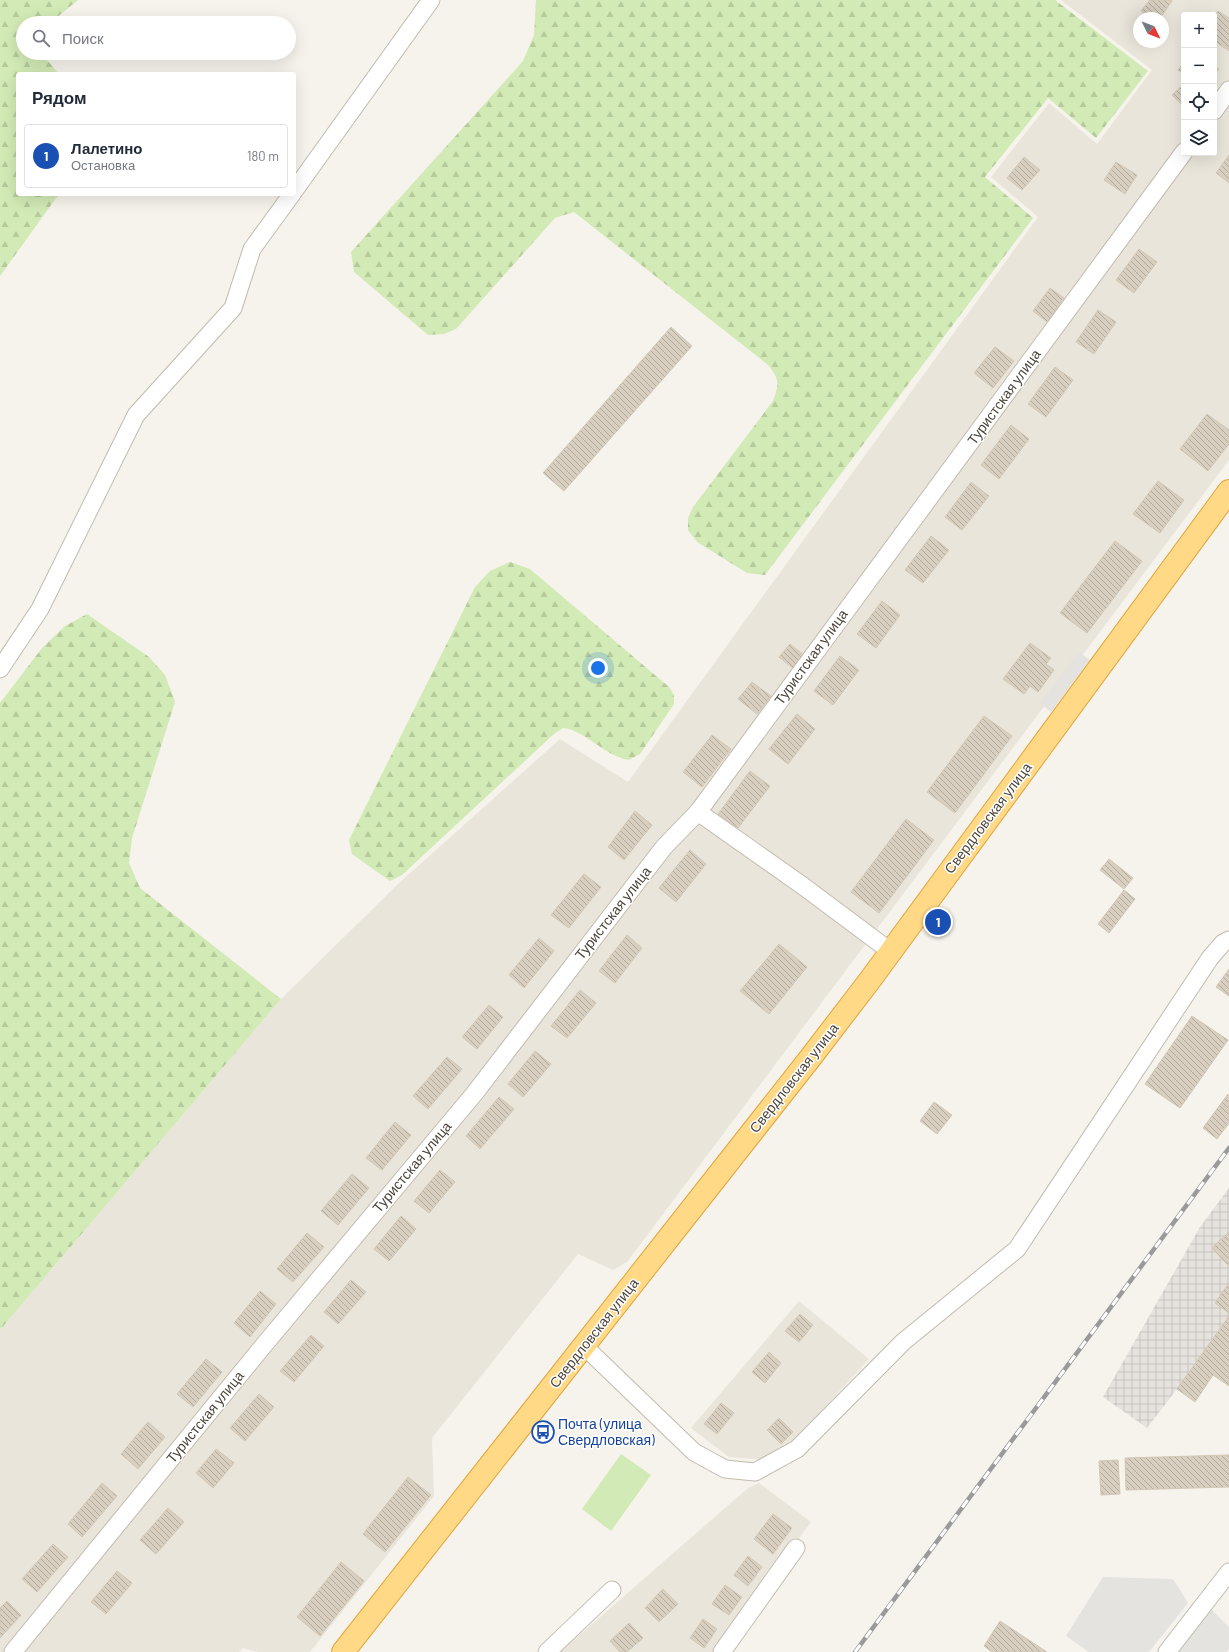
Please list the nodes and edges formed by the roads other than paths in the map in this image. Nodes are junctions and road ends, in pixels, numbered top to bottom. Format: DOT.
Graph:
graph roads {
  1 [pos="431,0"];
  2 [pos="1229,90"];
  3 [pos="1217,107"];
  4 [pos="1181,156"];
  5 [pos="296,187"];
  6 [pos="291,196"];
  7 [pos="1229,491"];
  8 [pos="0,669"];
  9 [pos="698,812"];
  10 [pos="1226,942"];
  11 [pos="890,951"];
  12 [pos="584,1346"];
  13 [pos="796,1548"];
  14 [pos="1229,1572"];
  15 [pos="612,1590"];
  16 [pos="12,1652"];
  17 [pos="343,1652"];
  18 [pos="547,1652"];
  19 [pos="722,1652"];
  20 [pos="1167,1652"];
  1 -- 5 [label="street"];
  2 -- 3 [label="street"];
  4 -- 9 [label="street, Туристская улица"];
  6 -- 8 [label="street"];
  7 -- 11 [label="highway, Свердловская улица"];
  9 -- 11 [label="street"];
  9 -- 16 [label="street, Туристская улица"];
  10 -- 12 [label="street"];
  11 -- 12 [label="highway, Свердловская улица"];
  12 -- 17 [label="highway, Свердловская улица"];
  13 -- 19 [label="street"];
  14 -- 20 [label="street"];
  15 -- 18 [label="street"];
}
